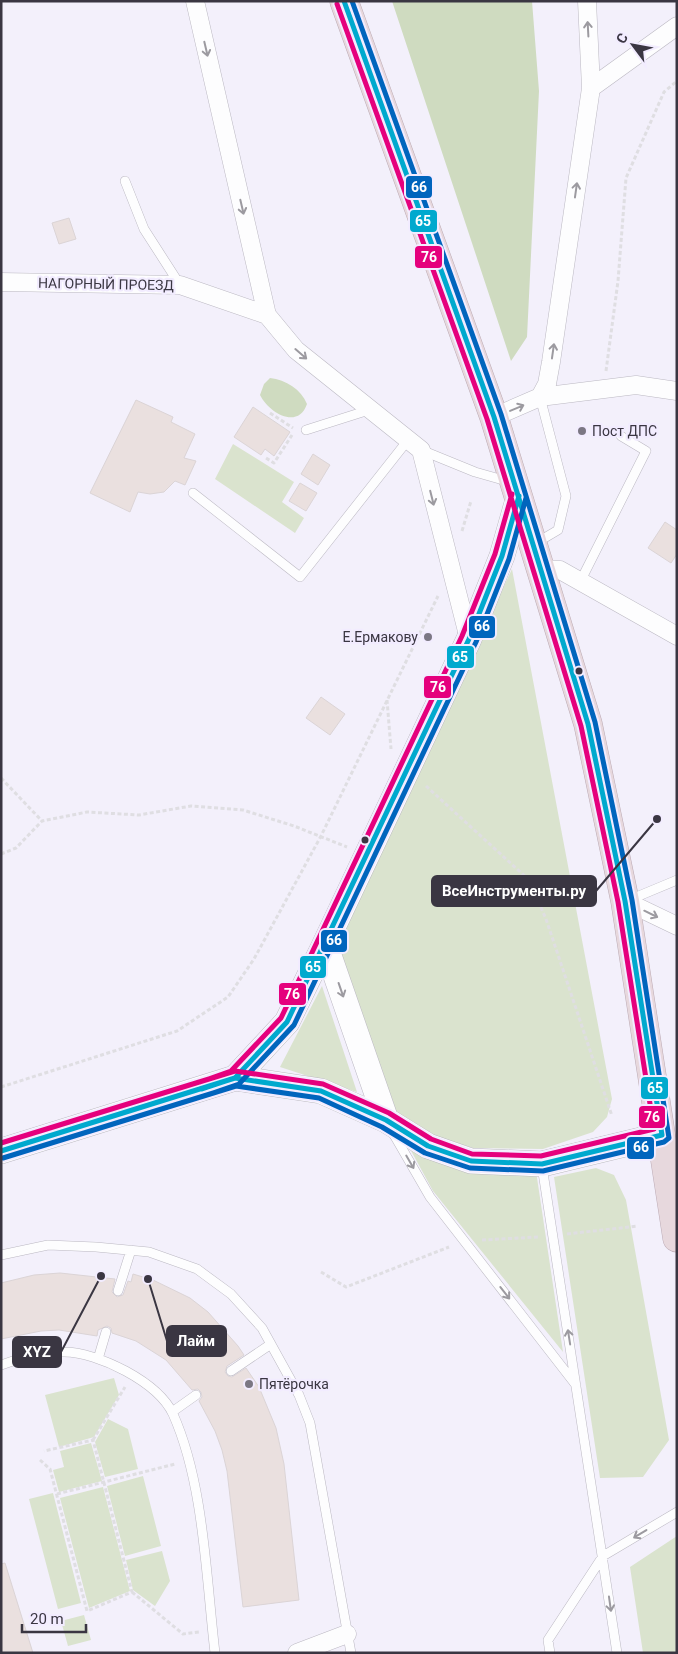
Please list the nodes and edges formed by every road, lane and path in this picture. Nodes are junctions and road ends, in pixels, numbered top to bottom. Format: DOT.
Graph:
graph roads {
  1 [pos="195,1"];
  2 [pos="344,1"];
  3 [pos="587,1"];
  4 [pos="677,26"];
  5 [pos="677,81"];
  6 [pos="591,88"];
  7 [pos="124,181"];
  8 [pos="1,282"];
  9 [pos="180,285"];
  10 [pos="267,315"];
  11 [pos="604,389"];
  12 [pos="677,391"];
  13 [pos="540,397"];
  14 [pos="368,410"];
  15 [pos="270,413"];
  16 [pos="494,417"];
  17 [pos="306,430"];
  18 [pos="622,436"];
  19 [pos="414,445"];
  20 [pos="266,458"];
  21 [pos="517,490"];
  22 [pos="193,493"];
  23 [pos="471,501"];
  24 [pos="538,557"];
  25 [pos="450,569"];
  26 [pos="580,582"];
  27 [pos="677,636"];
  28 [pos="470,639"];
  29 [pos="1,778"];
  30 [pos="426,786"];
  31 [pos="42,821"];
  32 [pos="321,836"];
  33 [pos="1,854"];
  34 [pos="677,880"];
  35 [pos="625,901"];
  36 [pos="677,926"];
  37 [pos="325,944"];
  38 [pos="235,1078"];
  39 [pos="1,1088"];
  40 [pos="612,1116"];
  41 [pos="386,1120"];
  42 [pos="662,1136"];
  43 [pos="1,1152"];
  44 [pos="542,1164"];
  45 [pos="677,1238"];
  46 [pos="131,1250"];
  47 [pos="1,1255"];
  48 [pos="118,1291"];
  49 [pos="106,1332"];
  50 [pos="271,1344"];
  51 [pos="98,1359"];
  52 [pos="1,1365"];
  53 [pos="231,1371"];
  54 [pos="132,1375"];
  55 [pos="577,1386"];
  56 [pos="196,1396"];
  57 [pos="172,1412"];
  58 [pos="93,1440"];
  59 [pos="44,1451"];
  60 [pos="40,1460"];
  61 [pos="189,1460"];
  62 [pos="104,1482"];
  63 [pos="57,1494"];
  64 [pos="677,1512"];
  65 [pos="603,1556"];
  66 [pos="132,1592"];
  67 [pos="213,1631"];
  68 [pos="347,1634"];
  69 [pos="215,1653"];
  70 [pos="297,1653"];
  71 [pos="351,1653"];
  72 [pos="550,1653"];
  73 [pos="617,1653"];
  1 -- 10 [label="street, one-way"];
  2 -- 16 [label="highway"];
  6 -- 3 [label="street, one-way"];
  4 -- 6 [label="street"];
  5 -- 11 [label="path"];
  13 -- 6 [label="street, one-way"];
  7 -- 9 [label="lane"];
  8 -- 9 [label="street, НАГОРНЫЙ ПРОЕЗД"];
  9 -- 10 [label="street, НАГОРНЫЙ ПРОЕЗД"];
  10 -- 14 [label="street, one-way"];
  11 -- 12 [label="street"];
  11 -- 13 [label="street"];
  16 -- 13 [label="street, one-way"];
  13 -- 24 [label="lane"];
  14 -- 17 [label="lane"];
  14 -- 19 [label="street"];
  15 -- 20 [label="path"];
  16 -- 21 [label="highway"];
  18 -- 26 [label="lane"];
  19 -- 21 [label="lane"];
  19 -- 22 [label="lane"];
  19 -- 25 [label="street, one-way"];
  21 -- 24 [label="highway"];
  21 -- 28 [label="main road"];
  23 -- 25 [label="path"];
  24 -- 26 [label="street"];
  24 -- 35 [label="highway"];
  25 -- 28 [label="street"];
  25 -- 32 [label="path"];
  26 -- 27 [label="street"];
  28 -- 37 [label="main road"];
  29 -- 31 [label="path"];
  30 -- 40 [label="path"];
  31 -- 32 [label="path"];
  31 -- 33 [label="path"];
  32 -- 39 [label="path"];
  34 -- 35 [label="lane"];
  35 -- 36 [label="street, one-way"];
  35 -- 42 [label="highway"];
  37 -- 38 [label="main road"];
  37 -- 41 [label="main road, one-way"];
  38 -- 41 [label="main road"];
  38 -- 43 [label="main road"];
  41 -- 44 [label="main road"];
  41 -- 55 [label="lane, one-way"];
  42 -- 44 [label="main road"];
  42 -- 45 [label="highway"];
  55 -- 44 [label="lane, one-way"];
  46 -- 47 [label="lane"];
  46 -- 48 [label="lane"];
  46 -- 50 [label="lane"];
  49 -- 51 [label="lane"];
  50 -- 53 [label="lane"];
  50 -- 68 [label="lane"];
  51 -- 52 [label="lane"];
  51 -- 54 [label="lane"];
  54 -- 57 [label="lane"];
  54 -- 58 [label="path"];
  55 -- 65 [label="lane"];
  56 -- 57 [label="lane"];
  57 -- 61 [label="lane"];
  58 -- 59 [label="path"];
  58 -- 62 [label="path"];
  60 -- 63 [label="path"];
  61 -- 62 [label="path"];
  61 -- 67 [label="lane"];
  62 -- 63 [label="path"];
  62 -- 66 [label="path"];
  63 -- 66 [label="path"];
  64 -- 65 [label="lane, one-way"];
  65 -- 72 [label="lane"];
  65 -- 73 [label="lane, one-way"];
  66 -- 67 [label="path"];
  67 -- 69 [label="lane"];
  68 -- 70 [label="street"];
  68 -- 71 [label="lane"];
}
